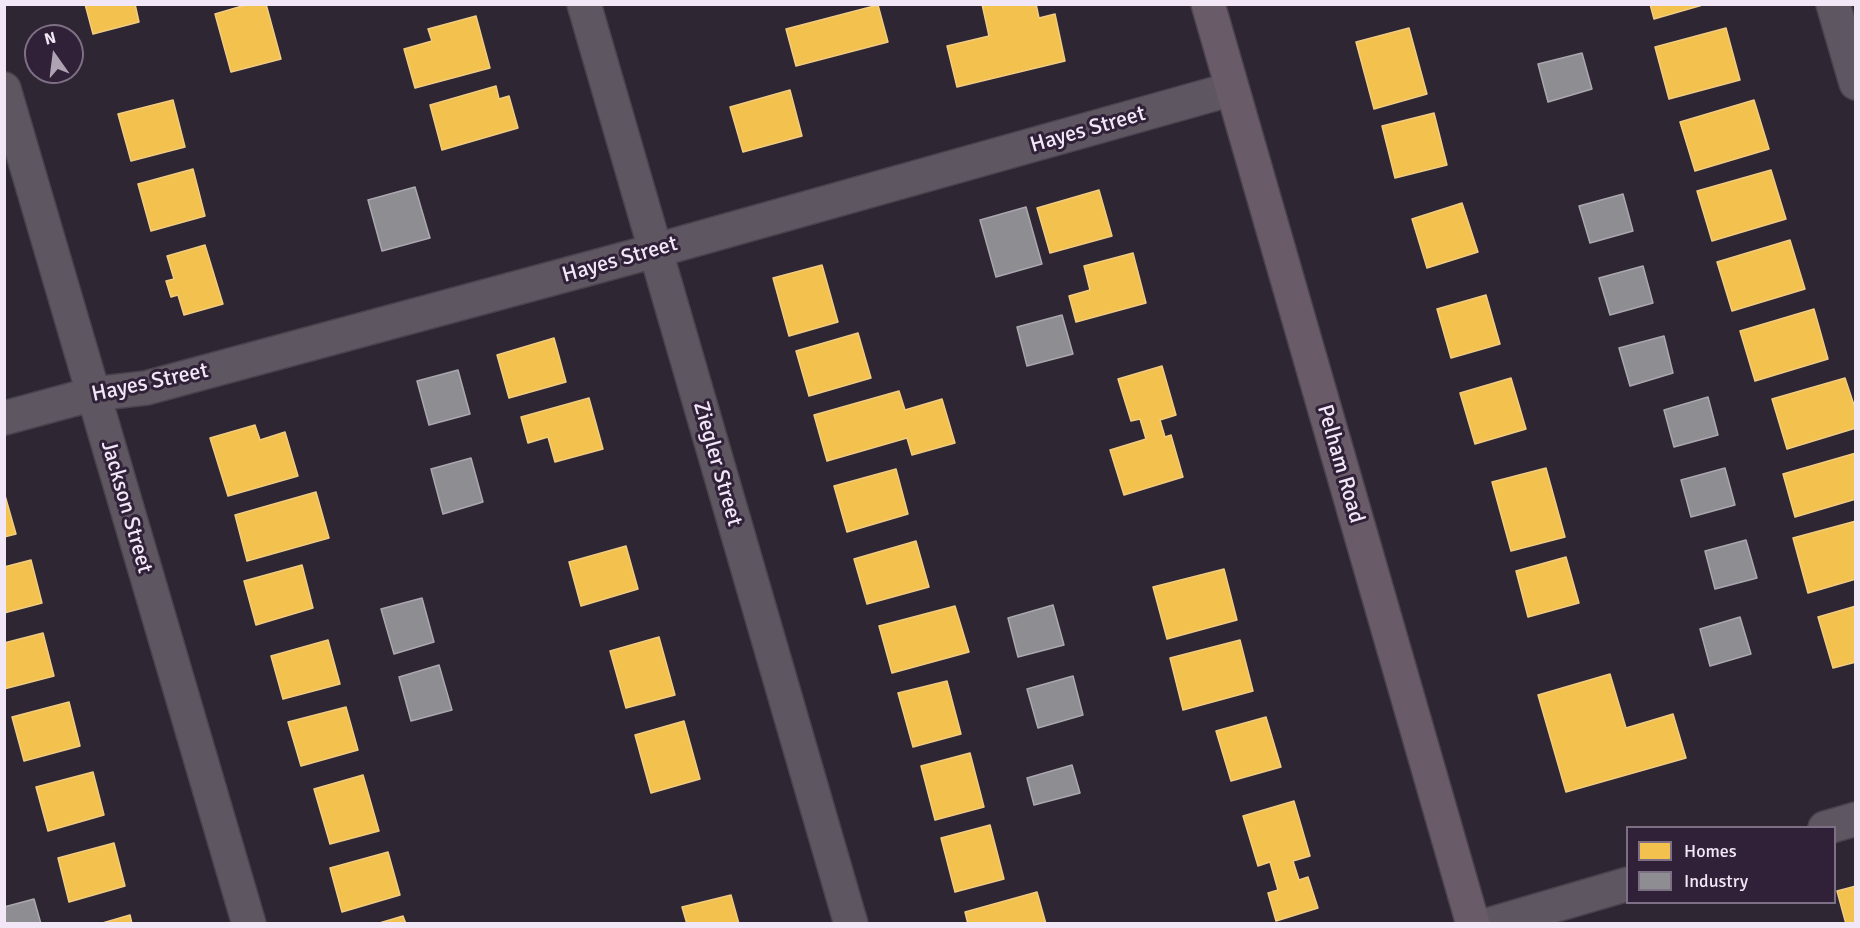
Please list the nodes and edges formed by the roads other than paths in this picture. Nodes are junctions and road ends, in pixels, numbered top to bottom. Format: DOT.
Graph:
graph roads {
  1 [pos="584,4"];
  2 [pos="1208,4"];
  3 [pos="1833,4"];
  4 [pos="1856,83"];
  5 [pos="1232,88"];
  6 [pos="4,89"];
  7 [pos="654,251"];
  8 [pos="93,394"];
  9 [pos="4,418"];
  10 [pos="1856,819"];
  11 [pos="1832,826"];
  12 [pos="1626,885"];
  13 [pos="249,924"];
  14 [pos="851,924"];
  15 [pos="1473,924"];
  16 [pos="1491,924"];
  1 -- 7 [label="street, Ziegler Street"];
  2 -- 5 [label="main road, Pelham Road"];
  3 -- 4 [label="street"];
  5 -- 7 [label="street, Hayes Street"];
  5 -- 15 [label="main road, Pelham Road"];
  6 -- 8 [label="street, Jackson Street"];
  7 -- 8 [label="street, Hayes Street"];
  7 -- 14 [label="street, Ziegler Street"];
  8 -- 9 [label="street, Hayes Street"];
  8 -- 13 [label="street, Jackson Street"];
  10 -- 11 [label="street"];
  12 -- 16 [label="street"];
}
